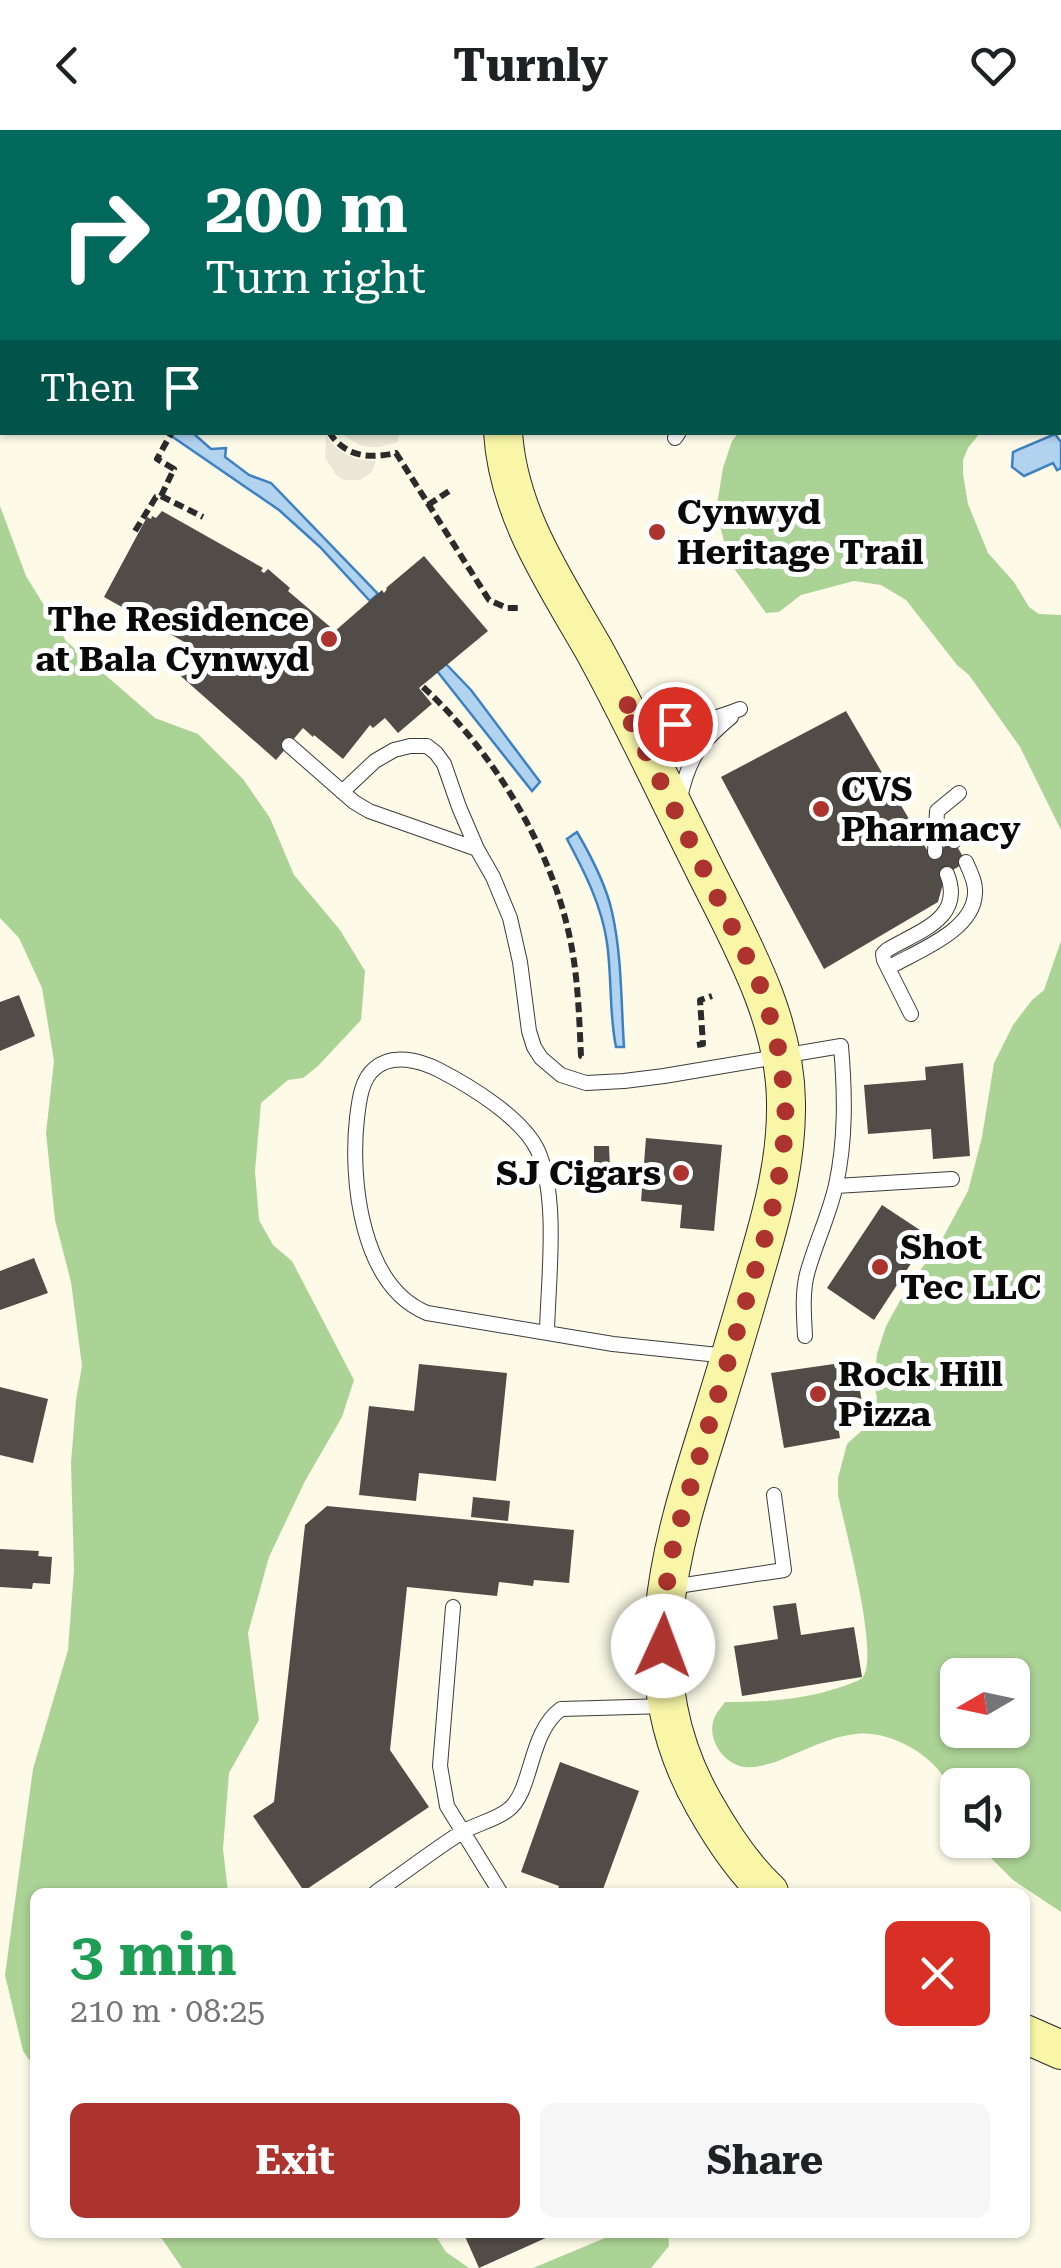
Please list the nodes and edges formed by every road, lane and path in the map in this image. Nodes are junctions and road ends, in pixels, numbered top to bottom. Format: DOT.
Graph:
graph roads {
  1 [pos="170,435"];
  2 [pos="332,435"];
  3 [pos="502,435"];
  4 [pos="374,447"];
  5 [pos="374,457"];
  6 [pos="449,492"];
  7 [pos="161,496"];
  8 [pos="428,506"];
  9 [pos="203,517"];
  10 [pos="135,530"];
  11 [pos="520,608"];
  12 [pos="423,687"];
  13 [pos="621,701"];
  14 [pos="289,745"];
  15 [pos="342,792"];
  16 [pos="959,793"];
  17 [pos="676,813"];
  18 [pos="935,826"];
  19 [pos="954,841"];
  20 [pos="477,849"];
  21 [pos="935,852"];
  22 [pos="966,862"];
  23 [pos="946,874"];
  24 [pos="888,968"];
  25 [pos="712,996"];
  26 [pos="911,1014"];
  27 [pos="686,1047"];
  28 [pos="780,1057"];
  29 [pos="594,1058"];
  30 [pos="952,1179"];
  31 [pos="836,1186"];
  32 [pos="547,1332"];
  33 [pos="805,1336"];
  34 [pos="730,1356"];
  35 [pos="774,1495"];
  36 [pos="666,1588"];
  37 [pos="453,1607"];
  38 [pos="668,1706"];
  39 [pos="462,1832"];
  40 [pos="382,1888"];
  41 [pos="497,1888"];
  42 [pos="755,1888"];
  43 [pos="1030,2036"];
  44 [pos="1061,2050"];
  1 -- 7 [label="path"];
  2 -- 5 [label="path"];
  3 -- 13 [label="main road"];
  4 -- 5 [label="path"];
  5 -- 8 [label="path"];
  6 -- 8 [label="path"];
  7 -- 9 [label="path"];
  7 -- 10 [label="path"];
  8 -- 11 [label="path"];
  12 -- 29 [label="path"];
  13 -- 17 [label="main road"];
  13 -- 17 [label="lane"];
  14 -- 15 [label="lane"];
  15 -- 20 [label="lane"];
  15 -- 20 [label="lane"];
  16 -- 18 [label="lane"];
  17 -- 28 [label="main road"];
  18 -- 19 [label="lane"];
  18 -- 21 [label="lane"];
  20 -- 28 [label="lane"];
  22 -- 24 [label="lane"];
  23 -- 24 [label="lane"];
  24 -- 26 [label="lane"];
  25 -- 27 [label="path"];
  28 -- 31 [label="lane"];
  28 -- 34 [label="main road"];
  30 -- 31 [label="lane"];
  31 -- 33 [label="lane"];
  32 -- 32 [label="lane"];
  32 -- 34 [label="lane"];
  34 -- 36 [label="main road"];
  35 -- 36 [label="lane"];
  36 -- 38 [label="main road"];
  37 -- 39 [label="lane"];
  38 -- 39 [label="lane"];
  38 -- 42 [label="main road"];
  39 -- 40 [label="lane"];
  39 -- 41 [label="lane"];
  43 -- 44 [label="main road"];
}
